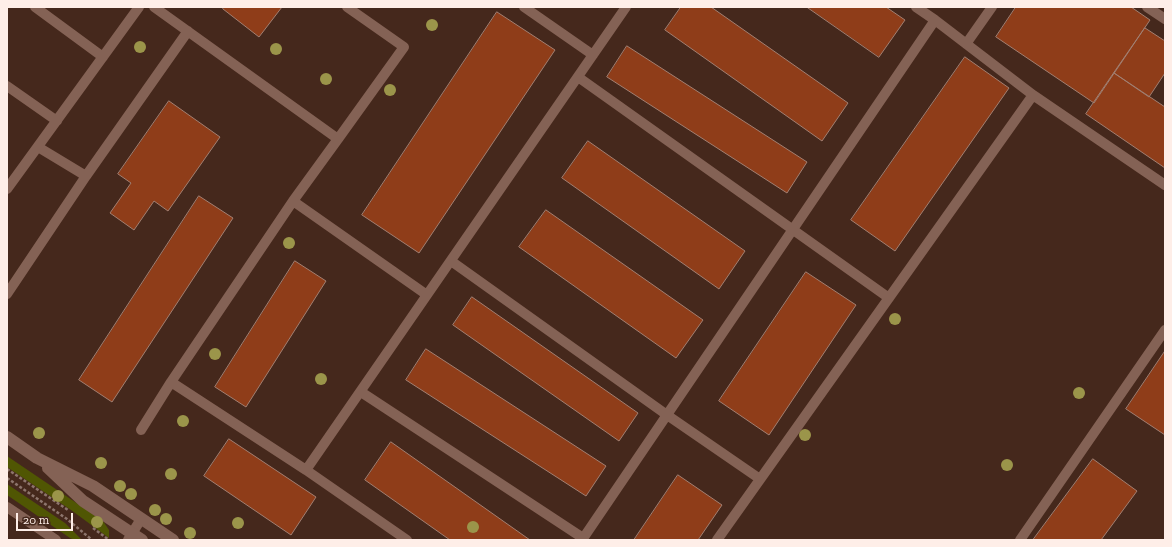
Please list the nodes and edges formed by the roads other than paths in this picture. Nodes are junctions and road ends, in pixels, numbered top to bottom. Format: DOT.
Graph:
graph roads {
  1 [pos="35,7"];
  2 [pos="139,7"];
  3 [pos="154,7"];
  4 [pos="347,7"];
  5 [pos="524,7"];
  6 [pos="626,7"];
  7 [pos="916,7"];
  8 [pos="992,7"];
  9 [pos="1147,7"];
  10 [pos="1165,19"];
  11 [pos="935,20"];
  12 [pos="188,31"];
  13 [pos="966,44"];
  14 [pos="593,55"];
  15 [pos="103,57"];
  16 [pos="578,77"];
  17 [pos="7,86"];
  18 [pos="1033,95"];
  19 [pos="57,121"];
  20 [pos="338,138"];
  21 [pos="38,147"];
  22 [pos="86,176"];
  23 [pos="1165,185"];
  24 [pos="7,189"];
  25 [pos="293,201"];
  26 [pos="794,229"];
  27 [pos="451,261"];
  28 [pos="7,294"];
  29 [pos="427,295"];
  30 [pos="889,298"];
  31 [pos="1165,330"];
  32 [pos="171,382"];
  33 [pos="361,392"];
  34 [pos="667,415"];
  35 [pos="140,430"];
  36 [pos="7,437"];
  37 [pos="37,458"];
  38 [pos="306,470"];
  39 [pos="760,479"];
  40 [pos="7,508"];
  41 [pos="141,519"];
  42 [pos="134,538"];
  43 [pos="582,539"];
  44 [pos="56,540"];
  45 [pos="173,540"];
  46 [pos="407,540"];
  47 [pos="717,540"];
  48 [pos="1020,540"];
  1 -- 15 [label="lane"];
  2 -- 15 [label="lane"];
  3 -- 12 [label="lane"];
  4 -- 20 [label="lane"];
  5 -- 14 [label="lane"];
  6 -- 14 [label="lane"];
  7 -- 11 [label="lane"];
  8 -- 13 [label="lane"];
  9 -- 10 [label="lane"];
  11 -- 13 [label="lane"];
  11 -- 26 [label="lane"];
  12 -- 20 [label="lane"];
  12 -- 22 [label="lane"];
  13 -- 18 [label="lane"];
  14 -- 16 [label="lane"];
  15 -- 19 [label="lane"];
  16 -- 26 [label="lane"];
  16 -- 27 [label="lane"];
  17 -- 19 [label="lane"];
  18 -- 23 [label="lane"];
  18 -- 30 [label="lane"];
  19 -- 21 [label="lane"];
  20 -- 25 [label="lane"];
  21 -- 22 [label="lane"];
  21 -- 24 [label="lane"];
  22 -- 28 [label="lane"];
  25 -- 29 [label="lane"];
  25 -- 32 [label="lane"];
  26 -- 30 [label="lane"];
  26 -- 34 [label="lane"];
  27 -- 29 [label="lane"];
  27 -- 34 [label="lane"];
  29 -- 33 [label="lane"];
  30 -- 39 [label="lane"];
  31 -- 48 [label="lane"];
  32 -- 35 [label="lane"];
  32 -- 38 [label="lane"];
  33 -- 38 [label="lane"];
  33 -- 43 [label="lane"];
  34 -- 39 [label="lane"];
  34 -- 43 [label="lane"];
  36 -- 37 [label="street"];
  37 -- 41 [label="street"];
  37 -- 42 [label="street"];
  38 -- 46 [label="lane"];
  39 -- 47 [label="lane"];
  40 -- 44 [label="lane"];
  41 -- 42 [label="lane"];
  41 -- 45 [label="street"];
}
